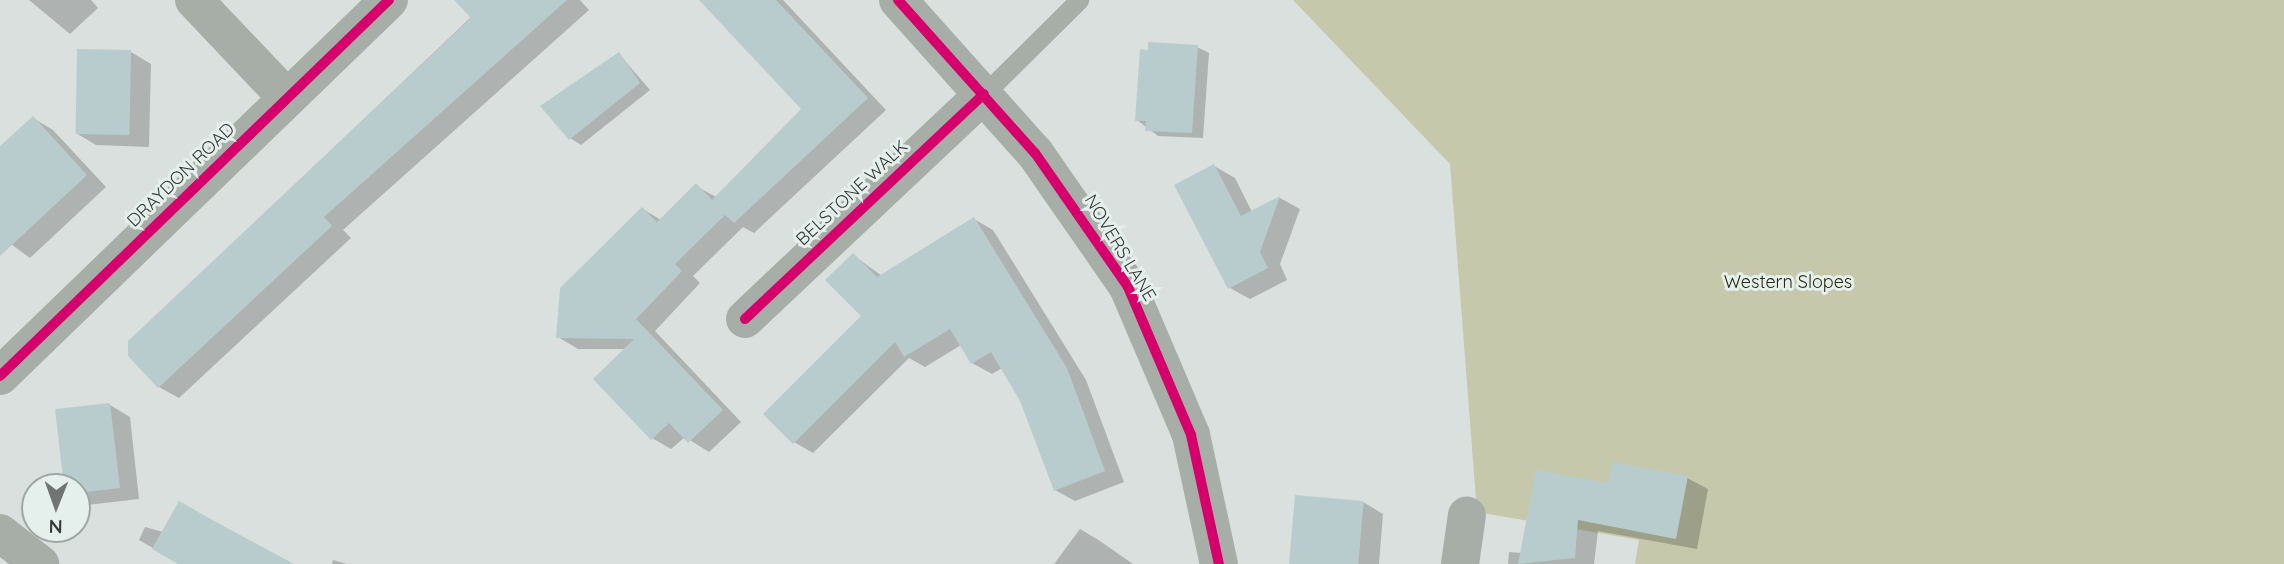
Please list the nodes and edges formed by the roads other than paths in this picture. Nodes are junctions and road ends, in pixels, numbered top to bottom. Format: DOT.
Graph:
graph roads {
  1 [pos="194,0"];
  2 [pos="389,0"];
  3 [pos="898,0"];
  4 [pos="1079,0"];
  5 [pos="984,94"];
  6 [pos="286,97"];
  7 [pos="745,319"];
  8 [pos="0,376"];
  9 [pos="1467,515"];
  10 [pos="0,533"];
  11 [pos="40,564"];
  12 [pos="1219,564"];
  13 [pos="1460,564"];
  1 -- 6 [label="street"];
  2 -- 6 [label="street, DRAYDON ROAD"];
  3 -- 5 [label="street, NOVERS LANE"];
  4 -- 5 [label="lane"];
  5 -- 7 [label="street, BELSTONE WALK"];
  5 -- 12 [label="street, NOVERS LANE"];
  6 -- 8 [label="street, DRAYDON ROAD"];
  9 -- 13 [label="street"];
  10 -- 11 [label="street"];
}
